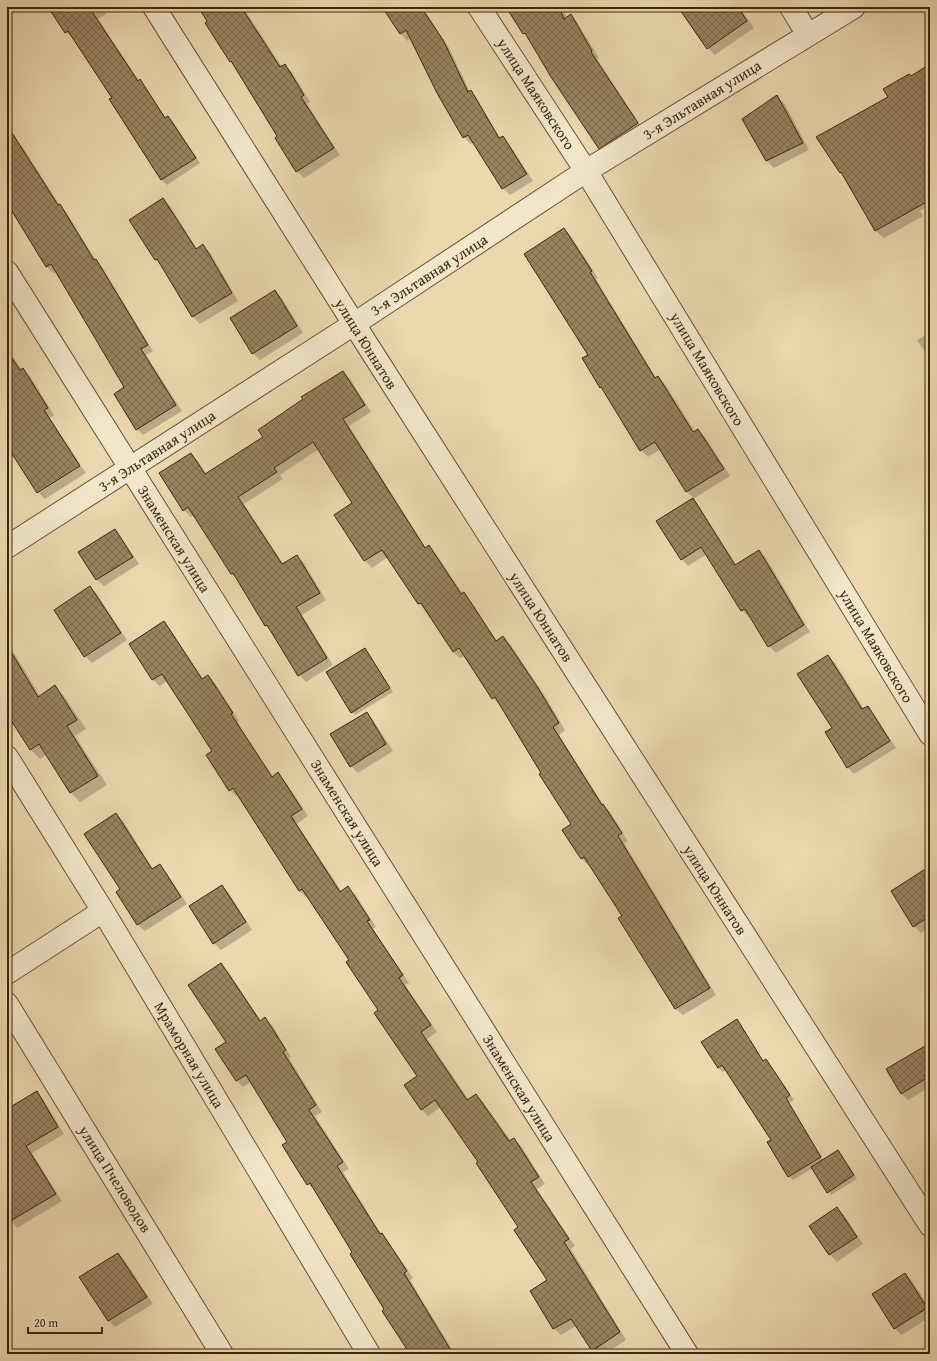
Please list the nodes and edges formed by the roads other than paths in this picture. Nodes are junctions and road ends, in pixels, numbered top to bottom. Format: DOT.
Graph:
graph roads {
  1 [pos="154,7"];
  2 [pos="480,7"];
  3 [pos="791,7"];
  4 [pos="854,7"];
  5 [pos="808,34"];
  6 [pos="586,171"];
  7 [pos="7,272"];
  8 [pos="354,324"];
  9 [pos="129,468"];
  10 [pos="7,547"];
  11 [pos="930,734"];
  12 [pos="7,757"];
  13 [pos="103,911"];
  14 [pos="7,973"];
  15 [pos="7,1004"];
  16 [pos="930,1226"];
  17 [pos="222,1354"];
  18 [pos="369,1354"];
  19 [pos="687,1354"];
  1 -- 8 [label="street, улица Юннатов"];
  2 -- 6 [label="street, улица Маяковского"];
  3 -- 5 [label="street"];
  4 -- 5 [label="street, 3-я Эльтавная улица"];
  5 -- 6 [label="street, 3-я Эльтавная улица"];
  6 -- 8 [label="street, 3-я Эльтавная улица"];
  6 -- 11 [label="street, улица Маяковского"];
  7 -- 9 [label="street, Знаменская улица"];
  8 -- 9 [label="street, 3-я Эльтавная улица"];
  8 -- 16 [label="street, улица Юннатов"];
  9 -- 10 [label="street, 3-я Эльтавная улица"];
  9 -- 19 [label="street, Знаменская улица"];
  12 -- 13 [label="street, Мраморная улица"];
  13 -- 14 [label="street"];
  13 -- 18 [label="street, Мраморная улица"];
  15 -- 17 [label="street, улица Пчеловодов"];
}
